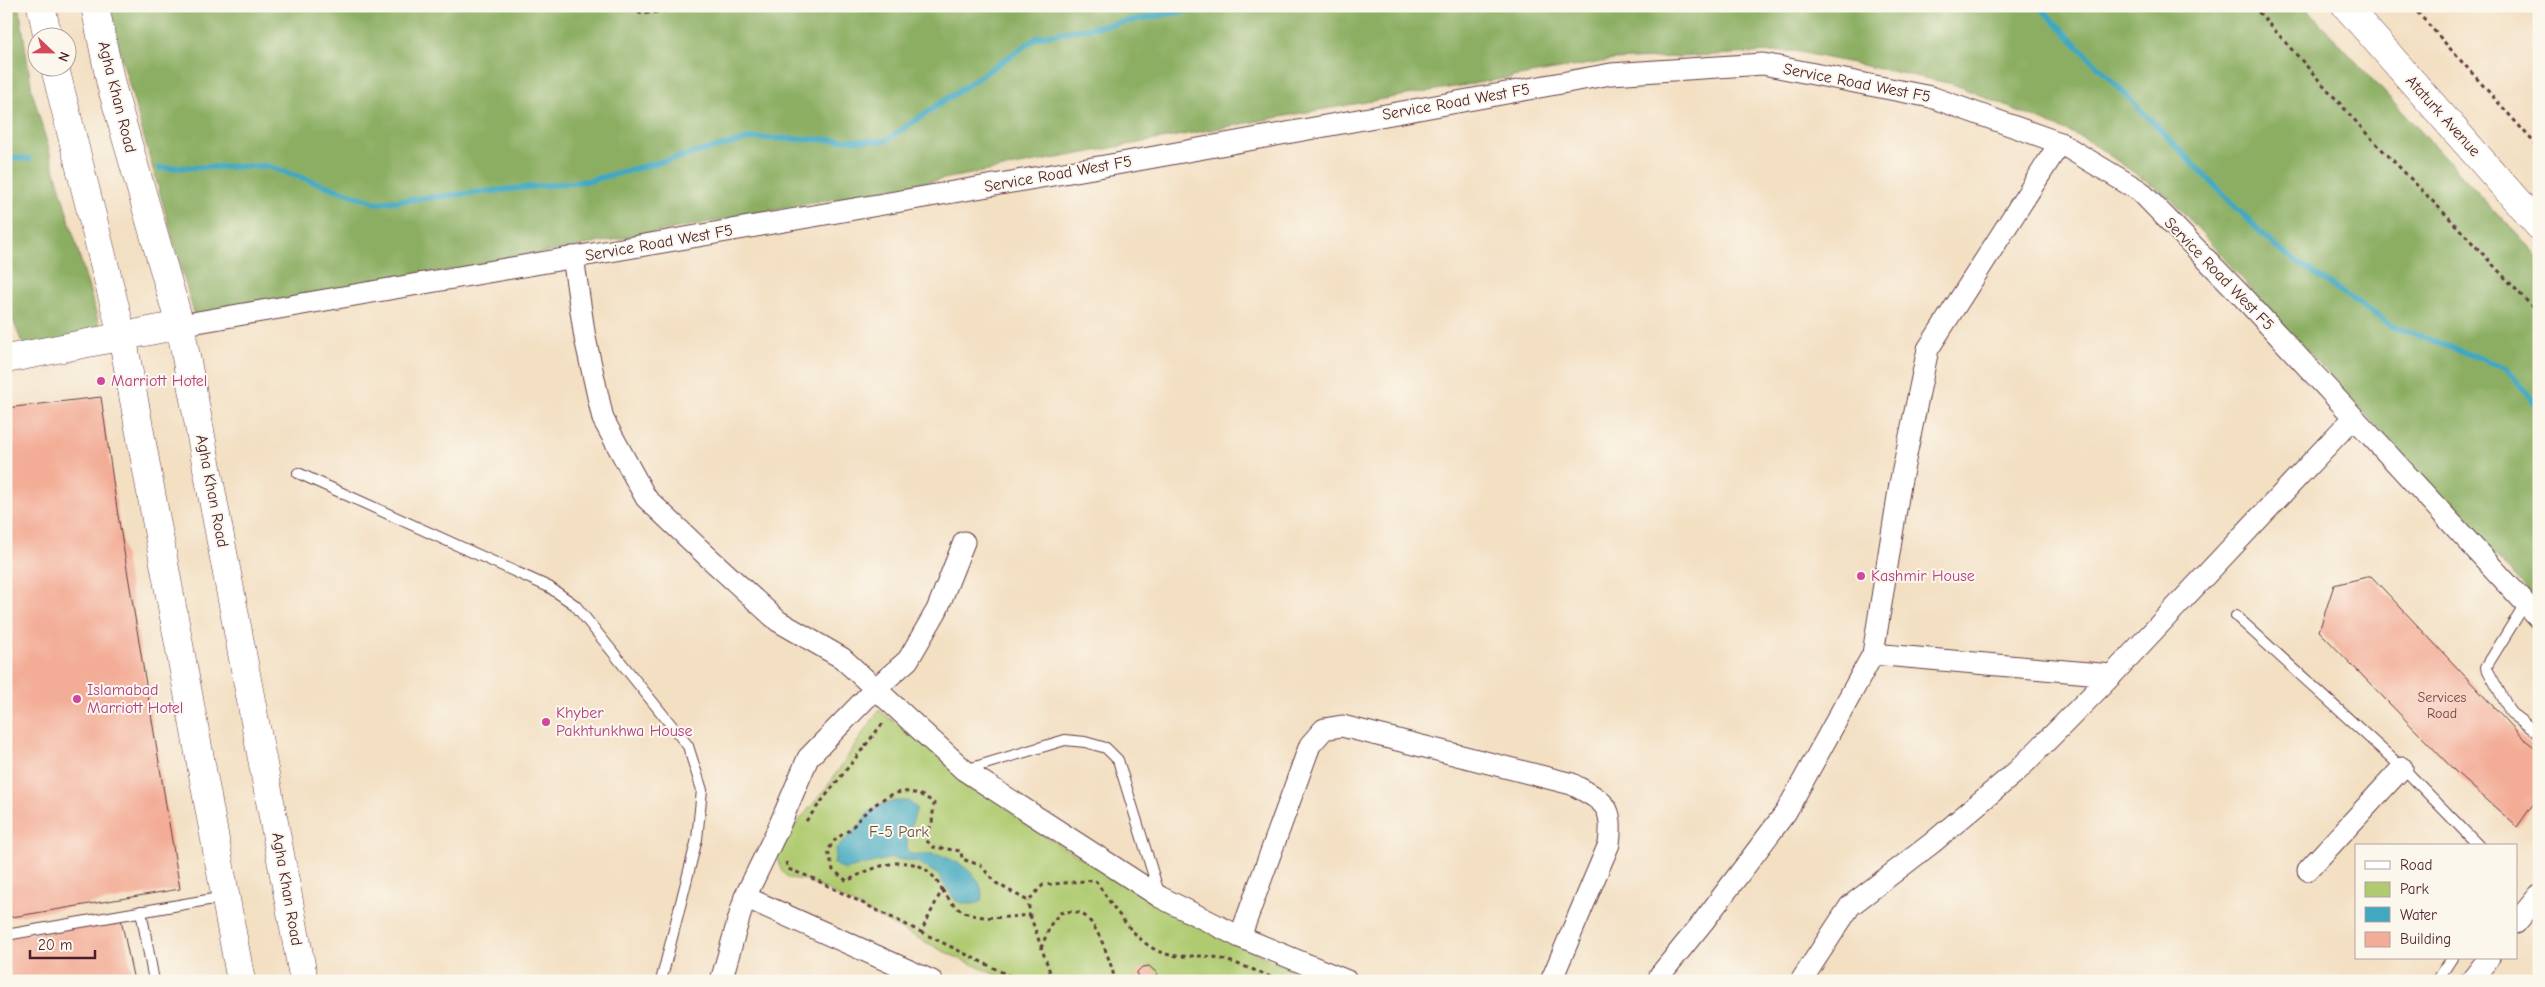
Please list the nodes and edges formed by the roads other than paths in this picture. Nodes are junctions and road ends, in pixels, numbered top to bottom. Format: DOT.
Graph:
graph roads {
  1 [pos="95,6"];
  2 [pos="2346,6"];
  3 [pos="40,8"];
  4 [pos="45,28"];
  5 [pos="58,78"];
  6 [pos="2060,143"];
  7 [pos="2539,226"];
  8 [pos="573,257"];
  9 [pos="180,325"];
  10 [pos="122,335"];
  11 [pos="6,359"];
  12 [pos="2353,418"];
  13 [pos="298,473"];
  14 [pos="964,542"];
  15 [pos="2532,611"];
  16 [pos="2236,616"];
  17 [pos="1873,654"];
  18 [pos="2112,675"];
  19 [pos="875,689"];
  20 [pos="2539,734"];
  21 [pos="2402,768"];
  22 [pos="964,770"];
  23 [pos="2477,844"];
  24 [pos="2308,870"];
  25 [pos="2539,895"];
  26 [pos="226,897"];
  27 [pos="745,897"];
  28 [pos="1160,897"];
  29 [pos="141,911"];
  30 [pos="2518,921"];
  31 [pos="6,935"];
  32 [pos="1240,936"];
  33 [pos="2451,960"];
  34 [pos="2487,960"];
  35 [pos="1660,974"];
  36 [pos="154,981"];
  37 [pos="240,981"];
  38 [pos="304,981"];
  39 [pos="662,981"];
  40 [pos="721,981"];
  41 [pos="932,981"];
  42 [pos="1347,981"];
  43 [pos="1551,981"];
  44 [pos="1800,981"];
  45 [pos="2437,981"];
  46 [pos="2471,981"];
  1 -- 9 [label="street, Agha Khan Road"];
  2 -- 7 [label="street, Ataturk Avenue"];
  3 -- 4 [label="street"];
  5 -- 10 [label="street"];
  6 -- 8 [label="street, Service Road West F5"];
  6 -- 12 [label="street, Service Road West F5"];
  6 -- 17 [label="street"];
  8 -- 9 [label="street, Service Road West F5"];
  8 -- 19 [label="street"];
  9 -- 10 [label="street"];
  9 -- 38 [label="street, Agha Khan Road"];
  10 -- 11 [label="street"];
  10 -- 26 [label="street"];
  12 -- 15 [label="street, Service Road West F5"];
  12 -- 18 [label="street"];
  13 -- 39 [label="lane"];
  14 -- 19 [label="street"];
  15 -- 20 [label="lane"];
  16 -- 21 [label="lane"];
  17 -- 18 [label="street"];
  17 -- 35 [label="street"];
  18 -- 44 [label="street"];
  19 -- 22 [label="street"];
  19 -- 27 [label="street"];
  21 -- 23 [label="lane"];
  21 -- 24 [label="street"];
  22 -- 28 [label="street"];
  22 -- 28 [label="lane"];
  25 -- 30 [label="street"];
  26 -- 29 [label="lane"];
  26 -- 37 [label="street"];
  27 -- 40 [label="street"];
  27 -- 41 [label="street"];
  28 -- 32 [label="street"];
  29 -- 31 [label="lane"];
  29 -- 36 [label="lane"];
  32 -- 42 [label="street"];
  32 -- 43 [label="street"];
  33 -- 45 [label="lane"];
  34 -- 46 [label="street"];
}
